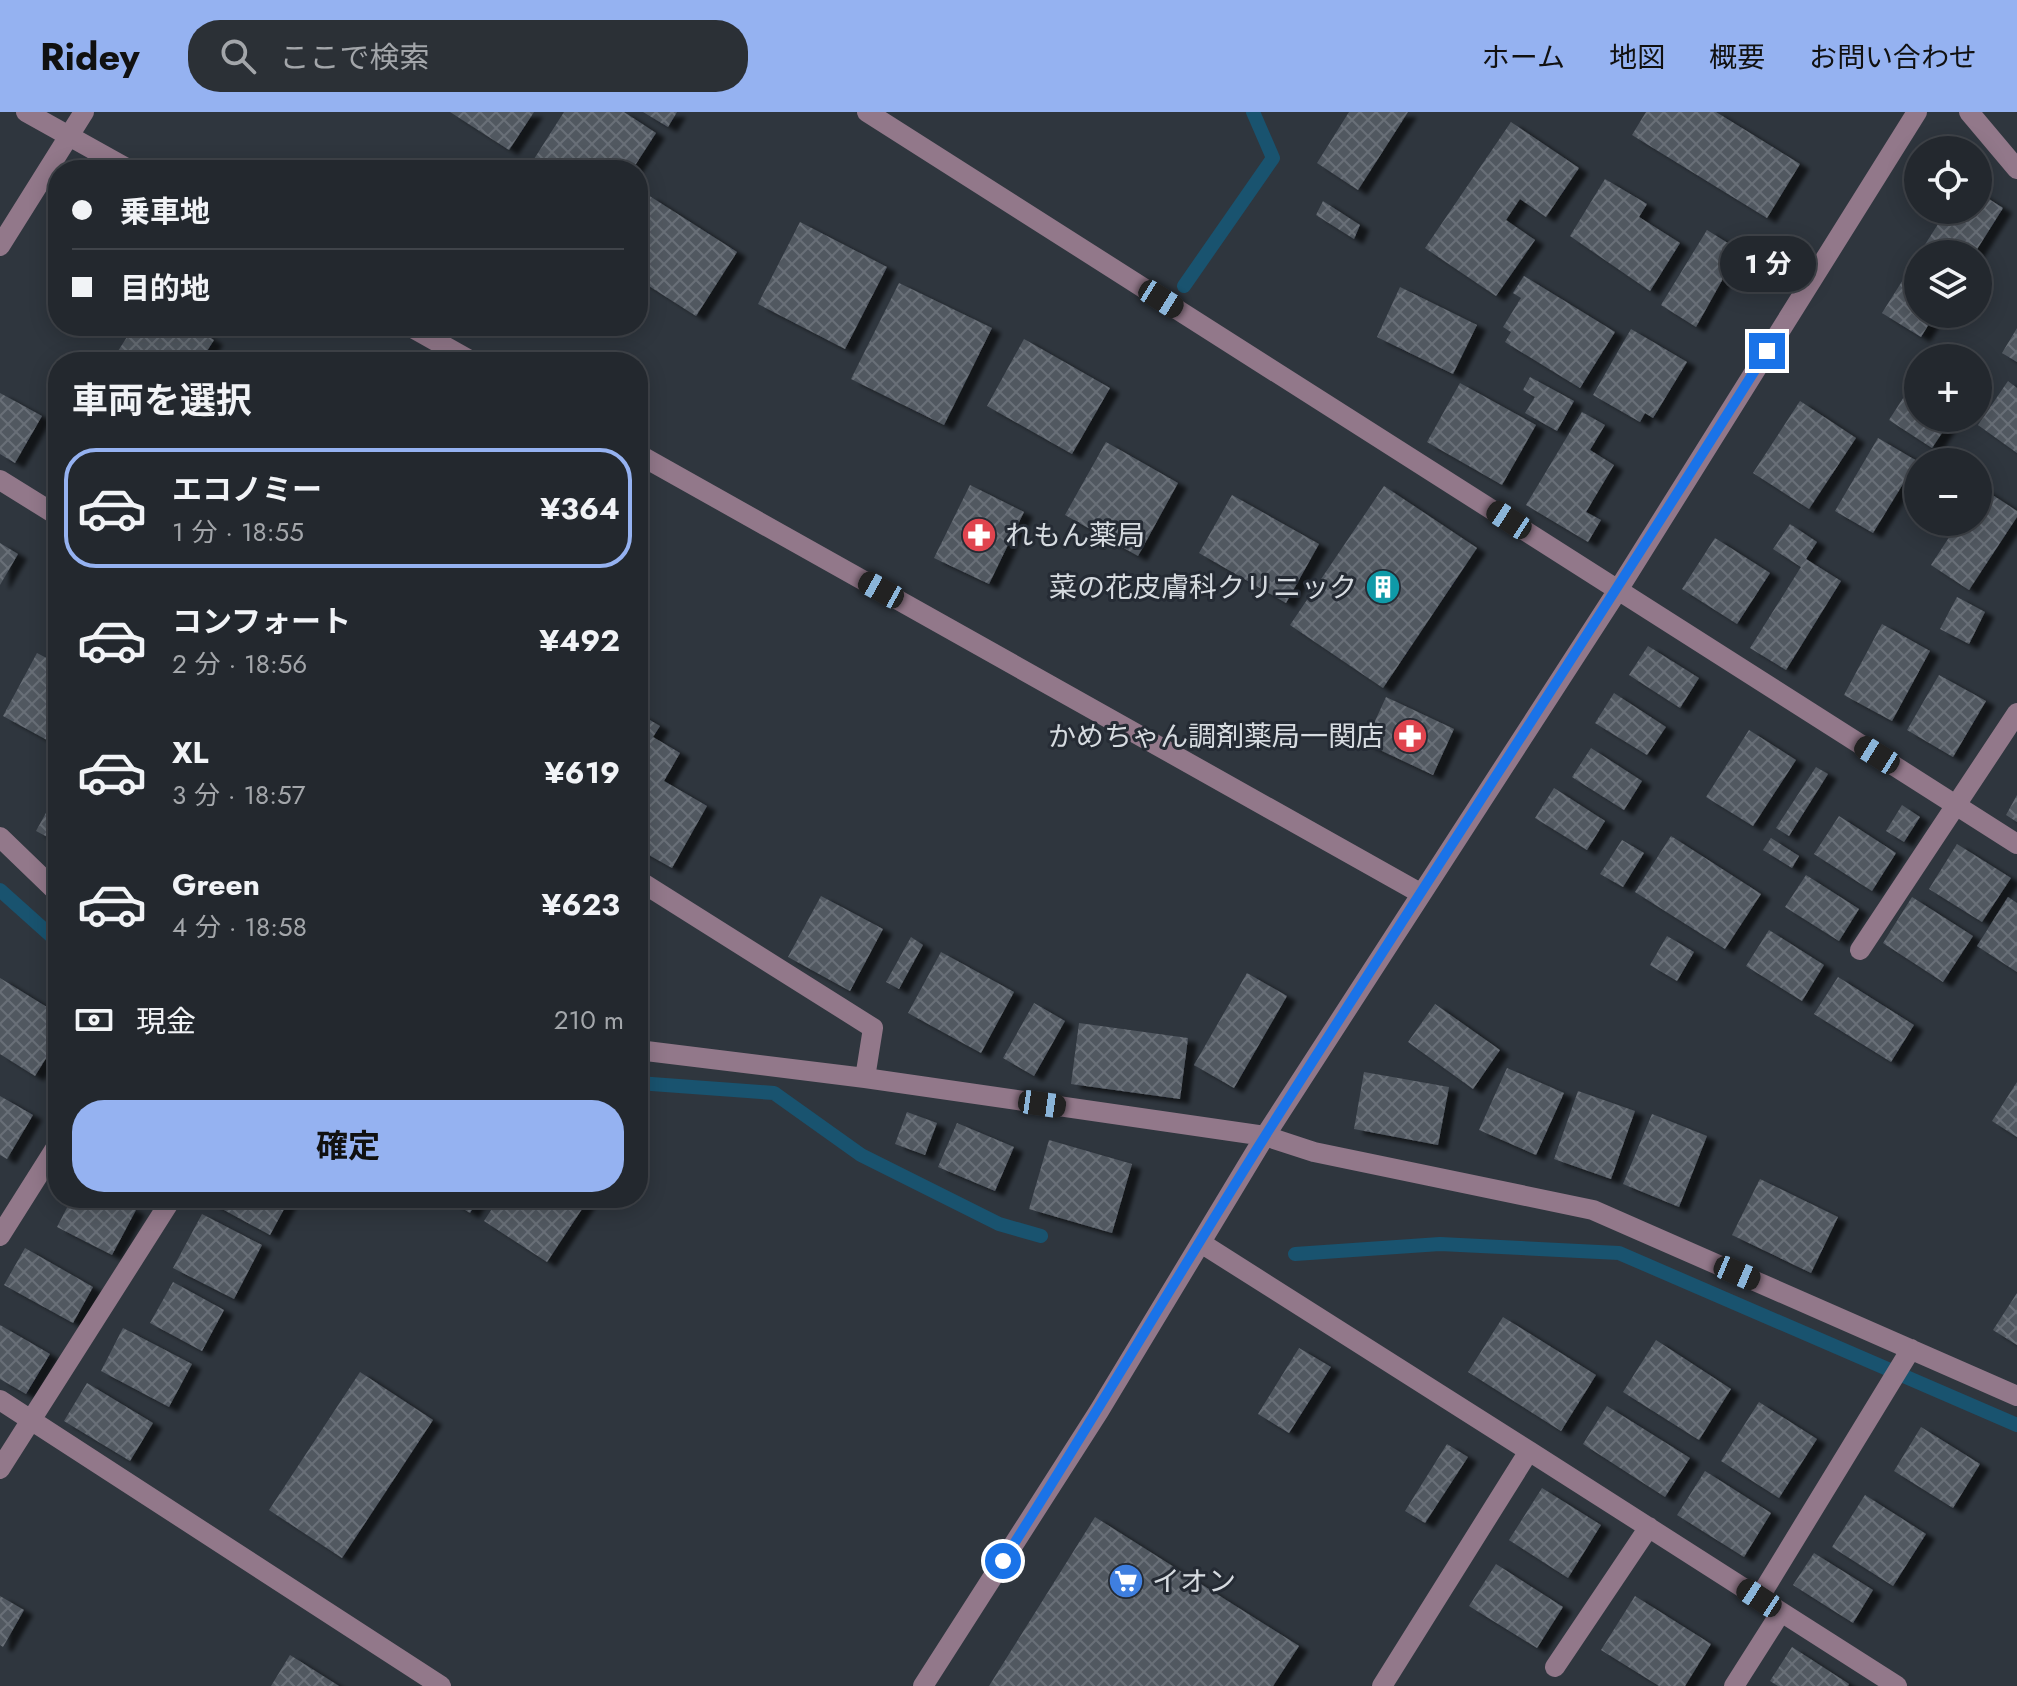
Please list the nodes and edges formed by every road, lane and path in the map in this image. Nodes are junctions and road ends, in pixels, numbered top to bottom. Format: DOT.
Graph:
graph roads {
  1 [pos="26,112"];
  2 [pos="84,112"];
  3 [pos="867,112"];
  4 [pos="1917,112"];
  5 [pos="1969,112"];
  6 [pos="69,136"];
  7 [pos="54,160"];
  8 [pos="112,160"];
  9 [pos="48,169"];
  10 [pos="2017,169"];
  11 [pos="0,246"];
  12 [pos="427,336"];
  13 [pos="455,352"];
  14 [pos="648,460"];
  15 [pos="0,480"];
  16 [pos="48,510"];
  17 [pos="1618,590"];
  18 [pos="2017,713"];
  19 [pos="1956,805"];
  20 [pos="0,837"];
  21 [pos="2017,844"];
  22 [pos="48,883"];
  23 [pos="648,886"];
  24 [pos="1420,893"];
  25 [pos="1860,950"];
  26 [pos="648,1051"];
  27 [pos="865,1078"];
  28 [pos="1265,1136"];
  29 [pos="48,1160"];
  30 [pos="166,1208"];
  31 [pos="0,1236"];
  32 [pos="1201,1243"];
  33 [pos="1911,1349"];
  34 [pos="2017,1396"];
  35 [pos="0,1400"];
  36 [pos="31,1420"];
  37 [pos="1529,1451"];
  38 [pos="0,1469"];
  39 [pos="1649,1527"];
  40 [pos="1759,1598"];
  41 [pos="1781,1612"];
  42 [pos="1555,1667"];
  43 [pos="1892,1685"];
  44 [pos="441,1686"];
  45 [pos="923,1686"];
  46 [pos="1382,1686"];
  47 [pos="1734,1686"];
  1 -- 6 [label="street"];
  2 -- 6 [label="street"];
  3 -- 17 [label="street"];
  4 -- 17 [label="street"];
  5 -- 10 [label="street"];
  6 -- 7 [label="street"];
  6 -- 8 [label="street"];
  9 -- 11 [label="street"];
  12 -- 13 [label="street"];
  14 -- 24 [label="street"];
  15 -- 16 [label="street"];
  17 -- 19 [label="street"];
  17 -- 24 [label="street"];
  18 -- 19 [label="street"];
  19 -- 21 [label="street"];
  19 -- 25 [label="street"];
  20 -- 22 [label="street"];
  23 -- 27 [label="street"];
  24 -- 28 [label="street"];
  26 -- 27 [label="street"];
  27 -- 28 [label="street"];
  28 -- 32 [label="street"];
  28 -- 33 [label="street"];
  29 -- 31 [label="street"];
  30 -- 36 [label="street"];
  32 -- 37 [label="street"];
  32 -- 45 [label="street"];
  33 -- 34 [label="street"];
  33 -- 40 [label="street"];
  35 -- 36 [label="street"];
  36 -- 38 [label="street"];
  36 -- 44 [label="street"];
  37 -- 39 [label="street"];
  37 -- 46 [label="street"];
  39 -- 40 [label="street"];
  39 -- 42 [label="street"];
  40 -- 41 [label="street"];
  41 -- 43 [label="street"];
  41 -- 47 [label="street"];
}
